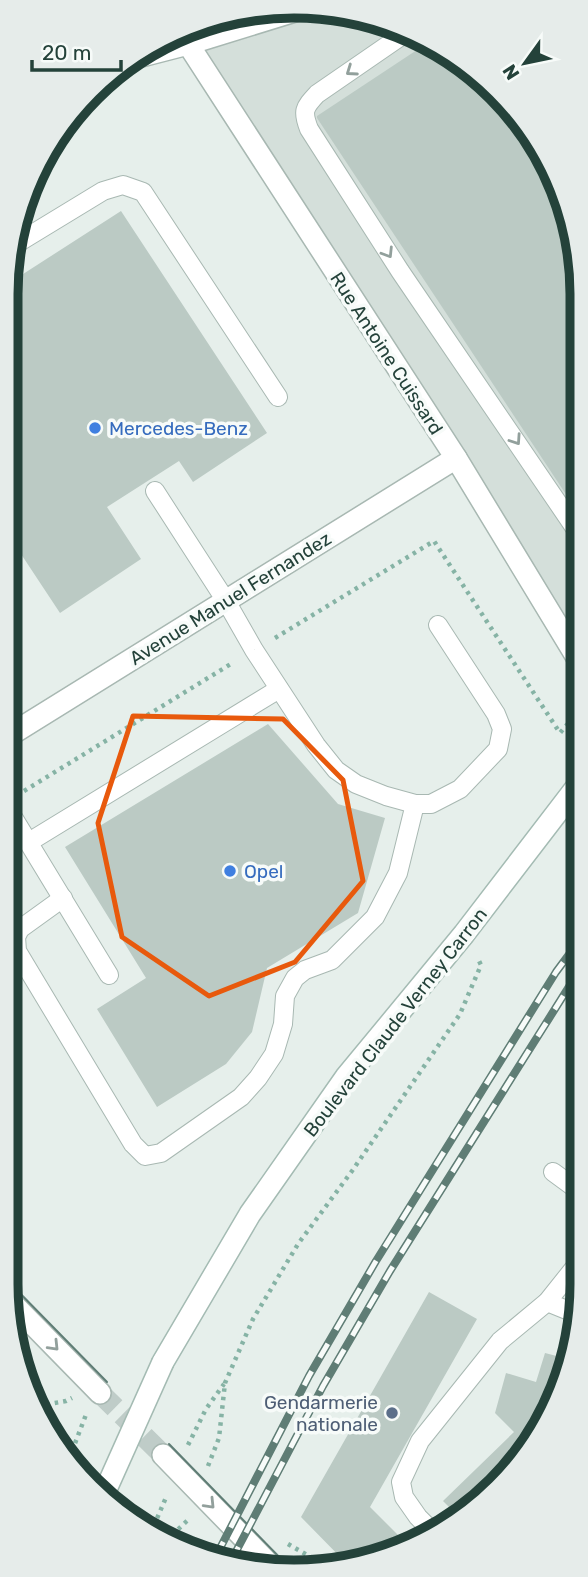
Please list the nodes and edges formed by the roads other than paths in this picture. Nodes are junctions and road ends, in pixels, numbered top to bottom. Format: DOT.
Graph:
graph roads {
  1 [pos="257,20"];
  2 [pos="199,35"];
  3 [pos="190,38"];
  4 [pos="398,38"];
  5 [pos="23,240"];
  6 [pos="278,397"];
  7 [pos="456,458"];
  8 [pos="155,491"];
  9 [pos="570,521"];
  10 [pos="226,601"];
  11 [pos="438,625"];
  12 [pos="570,646"];
  13 [pos="279,689"];
  14 [pos="18,730"];
  15 [pos="570,796"];
  16 [pos="415,804"];
  17 [pos="18,816"];
  18 [pos="29,842"];
  19 [pos="63,898"];
  20 [pos="18,933"];
  21 [pos="18,953"];
  22 [pos="109,975"];
  23 [pos="553,1172"];
  24 [pos="570,1184"];
  25 [pos="570,1273"];
  26 [pos="547,1302"];
  27 [pos="19,1310"];
  28 [pos="569,1311"];
  29 [pos="100,1394"];
  30 [pos="163,1455"];
  31 [pos="107,1487"];
  32 [pos="426,1525"];
  33 [pos="263,1558"];
  1 -- 2 [label="street"];
  3 -- 7 [label="street, Rue Antoine Cuissard"];
  4 -- 9 [label="lane, one-way"];
  5 -- 6 [label="lane"];
  7 -- 10 [label="street, Avenue Manuel Fernandez"];
  7 -- 12 [label="street, Rue Antoine Cuissard"];
  8 -- 10 [label="lane"];
  10 -- 13 [label="lane"];
  10 -- 14 [label="street, Avenue Manuel Fernandez"];
  11 -- 16 [label="lane"];
  13 -- 16 [label="lane"];
  13 -- 18 [label="lane"];
  15 -- 31 [label="street, Boulevard Claude Verney Carron, bridge"];
  16 -- 21 [label="lane"];
  17 -- 18 [label="lane"];
  18 -- 19 [label="lane"];
  19 -- 20 [label="lane"];
  19 -- 22 [label="lane"];
  23 -- 24 [label="lane"];
  25 -- 26 [label="lane"];
  26 -- 28 [label="lane"];
  26 -- 32 [label="lane"];
  27 -- 29 [label="street, one-way"];
  30 -- 33 [label="street, one-way"];
}
